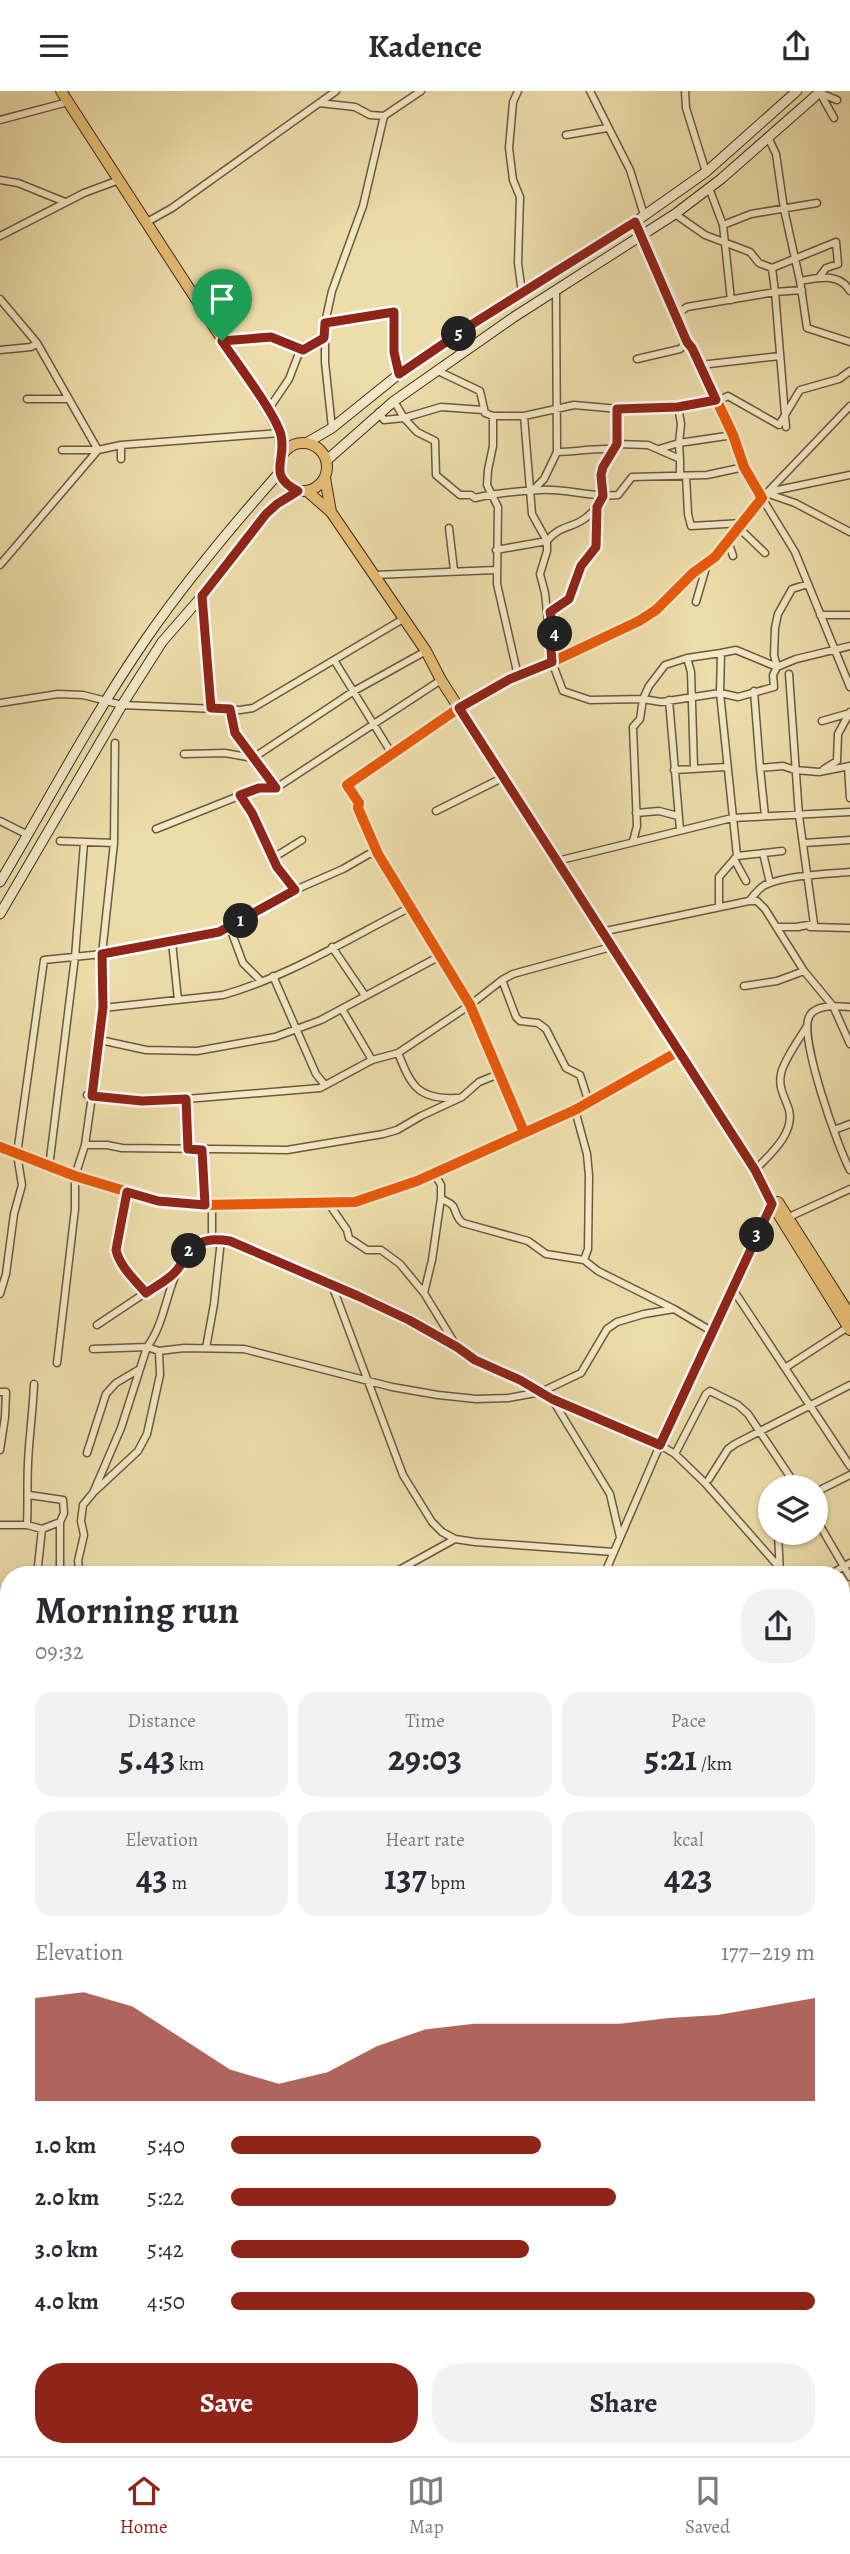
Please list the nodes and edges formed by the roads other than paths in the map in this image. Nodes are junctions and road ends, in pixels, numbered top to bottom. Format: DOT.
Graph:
graph roads {
  1 [pos="61,91"];
  2 [pos="336,91"];
  3 [pos="421,91"];
  4 [pos="518,91"];
  5 [pos="590,91"];
  6 [pos="685,91"];
  7 [pos="797,91"];
  8 [pos="820,92"];
  9 [pos="837,100"];
  10 [pos="68,102"];
  11 [pos="319,103"];
  12 [pos="384,116"];
  13 [pos="834,118"];
  14 [pos="0,120"];
  15 [pos="607,128"];
  16 [pos="566,135"];
  17 [pos="768,137"];
  18 [pos="706,172"];
  19 [pos="0,180"];
  20 [pos="119,180"];
  21 [pos="709,188"];
  22 [pos="65,202"];
  23 [pos="817,203"];
  24 [pos="784,209"];
  25 [pos="675,214"];
  26 [pos="644,215"];
  27 [pos="147,222"];
  28 [pos="635,222"];
  29 [pos="723,225"];
  30 [pos="0,236"];
  31 [pos="642,237"];
  32 [pos="725,243"];
  33 [pos="794,260"];
  34 [pos="772,268"];
  35 [pos="820,276"];
  36 [pos="800,281"];
  37 [pos="802,290"];
  38 [pos="556,291"];
  39 [pos="850,291"];
  40 [pos="775,292"];
  41 [pos="522,293"];
  42 [pos="0,299"];
  43 [pos="731,300"];
  44 [pos="677,314"];
  45 [pos="325,323"];
  46 [pos="324,338"];
  47 [pos="222,341"];
  48 [pos="687,342"];
  49 [pos="850,342"];
  50 [pos="37,343"];
  51 [pos="0,350"];
  52 [pos="303,350"];
  53 [pos="780,356"];
  54 [pos="637,359"];
  55 [pos="699,365"];
  56 [pos="850,370"];
  57 [pos="438,371"];
  58 [pos="399,374"];
  59 [pos="27,399"];
  60 [pos="68,399"];
  61 [pos="394,401"];
  62 [pos="716,401"];
  63 [pos="850,406"];
  64 [pos="558,407"];
  65 [pos="678,407"];
  66 [pos="617,409"];
  67 [pos="268,410"];
  68 [pos="483,410"];
  69 [pos="379,411"];
  70 [pos="492,416"];
  71 [pos="524,416"];
  72 [pos="786,416"];
  73 [pos="404,418"];
  74 [pos="332,428"];
  75 [pos="786,428"];
  76 [pos="281,433"];
  77 [pos="733,435"];
  78 [pos="304,442"];
  79 [pos="679,443"];
  80 [pos="617,444"];
  81 [pos="121,445"];
  82 [pos="659,449"];
  83 [pos="62,450"];
  84 [pos="99,450"];
  85 [pos="557,452"];
  86 [pos="282,453"];
  87 [pos="121,459"];
  88 [pos="680,459"];
  89 [pos="327,460"];
  90 [pos="744,467"];
  91 [pos="279,473"];
  92 [pos="683,475"];
  93 [pos="850,475"];
  94 [pos="325,478"];
  95 [pos="303,491"];
  96 [pos="530,492"];
  97 [pos="493,495"];
  98 [pos="603,496"];
  99 [pos="764,496"];
  100 [pos="597,507"];
  101 [pos="331,512"];
  102 [pos="741,525"];
  103 [pos="449,528"];
  104 [pos="850,532"];
  105 [pos="547,541"];
  106 [pos="728,541"];
  107 [pos="496,550"];
  108 [pos="765,554"];
  109 [pos="733,556"];
  110 [pos="707,564"];
  111 [pos="0,565"];
  112 [pos="454,570"];
  113 [pos="496,570"];
  114 [pos="374,575"];
  115 [pos="808,584"];
  116 [pos="202,596"];
  117 [pos="696,602"];
  118 [pos="820,615"];
  119 [pos="850,615"];
  120 [pos="403,619"];
  121 [pos="850,646"];
  122 [pos="551,650"];
  123 [pos="426,651"];
  124 [pos="835,651"];
  125 [pos="721,653"];
  126 [pos="687,658"];
  127 [pos="334,660"];
  128 [pos="552,662"];
  129 [pos="777,667"];
  130 [pos="789,674"];
  131 [pos="518,676"];
  132 [pos="441,681"];
  133 [pos="850,687"];
  134 [pos="354,691"];
  135 [pos="754,691"];
  136 [pos="720,693"];
  137 [pos="692,696"];
  138 [pos="643,699"];
  139 [pos="106,700"];
  140 [pos="669,700"];
  141 [pos="0,703"];
  142 [pos="122,705"];
  143 [pos="211,708"];
  144 [pos="459,708"];
  145 [pos="230,709"];
  146 [pos="850,713"];
  147 [pos="822,721"];
  148 [pos="374,723"];
  149 [pos="115,743"];
  150 [pos="184,754"];
  151 [pos="392,754"];
  152 [pos="253,758"];
  153 [pos="694,767"];
  154 [pos="726,767"];
  155 [pos="849,767"];
  156 [pos="760,768"];
  157 [pos="674,769"];
  158 [pos="794,770"];
  159 [pos="819,772"];
  160 [pos="503,777"];
  161 [pos="276,788"];
  162 [pos="240,795"];
  163 [pos="850,798"];
  164 [pos="436,811"];
  165 [pos="850,812"];
  166 [pos="636,813"];
  167 [pos="765,815"];
  168 [pos="678,816"];
  169 [pos="799,816"];
  170 [pos="732,818"];
  171 [pos="0,821"];
  172 [pos="156,829"];
  173 [pos="680,830"];
  174 [pos="28,835"];
  175 [pos="302,840"];
  176 [pos="850,840"];
  177 [pos="60,841"];
  178 [pos="633,841"];
  179 [pos="84,843"];
  180 [pos="114,843"];
  181 [pos="804,843"];
  182 [pos="782,851"];
  183 [pos="763,853"];
  184 [pos="378,854"];
  185 [pos="273,858"];
  186 [pos="736,858"];
  187 [pos="557,860"];
  188 [pos="850,872"];
  189 [pos="808,876"];
  190 [pos="746,881"];
  191 [pos="0,882"];
  192 [pos="769,883"];
  193 [pos="295,890"];
  194 [pos="754,898"];
  195 [pos="411,907"];
  196 [pos="719,907"];
  197 [pos="0,914"];
  198 [pos="777,927"];
  199 [pos="796,927"];
  200 [pos="230,928"];
  201 [pos="850,928"];
  202 [pos="601,932"];
  203 [pos="172,942"];
  204 [pos="332,947"];
  205 [pos="611,947"];
  206 [pos="102,954"];
  207 [pos="440,956"];
  208 [pos="75,957"];
  209 [pos="804,971"];
  210 [pos="273,976"];
  211 [pos="502,980"];
  212 [pos="261,981"];
  213 [pos="744,986"];
  214 [pos="363,997"];
  215 [pos="178,1000"];
  216 [pos="470,1005"];
  217 [pos="832,1006"];
  218 [pos="103,1007"];
  219 [pos="850,1007"];
  220 [pos="342,1009"];
  221 [pos="807,1026"];
  222 [pos="297,1030"];
  223 [pos="100,1040"];
  224 [pos="850,1044"];
  225 [pos="679,1051"];
  226 [pos="398,1053"];
  227 [pos="372,1060"];
  228 [pos="500,1073"];
  229 [pos="325,1085"];
  230 [pos="89,1096"];
  231 [pos="463,1097"];
  232 [pos="186,1099"];
  233 [pos="589,1103"];
  234 [pos="575,1110"];
  235 [pos="850,1124"];
  236 [pos="834,1130"];
  237 [pos="524,1132"];
  238 [pos="85,1145"];
  239 [pos="0,1147"];
  240 [pos="188,1149"];
  241 [pos="202,1150"];
  242 [pos="17,1154"];
  243 [pos="49,1167"];
  244 [pos="755,1170"];
  245 [pos="850,1170"];
  246 [pos="434,1173"];
  247 [pos="75,1177"];
  248 [pos="762,1182"];
  249 [pos="850,1189"];
  250 [pos="127,1192"];
  251 [pos="440,1198"];
  252 [pos="329,1204"];
  253 [pos="772,1204"];
  254 [pos="209,1205"];
  255 [pos="789,1217"];
  256 [pos="212,1238"];
  257 [pos="221,1240"];
  258 [pos="584,1260"];
  259 [pos="176,1272"];
  260 [pos="332,1286"];
  261 [pos="732,1288"];
  262 [pos="146,1293"];
  263 [pos="424,1293"];
  264 [pos="0,1294"];
  265 [pos="674,1309"];
  266 [pos="849,1310"];
  267 [pos="97,1325"];
  268 [pos="849,1329"];
  269 [pos="713,1332"];
  270 [pos="147,1347"];
  271 [pos="206,1347"];
  272 [pos="457,1347"];
  273 [pos="93,1349"];
  274 [pos="159,1351"];
  275 [pos="57,1363"];
  276 [pos="785,1368"];
  277 [pos="139,1369"];
  278 [pos="369,1382"];
  279 [pos="34,1384"];
  280 [pos="850,1385"];
  281 [pos="0,1392"];
  282 [pos="541,1392"];
  283 [pos="552,1399"];
  284 [pos="809,1405"];
  285 [pos="761,1430"];
  286 [pos="660,1445"];
  287 [pos="0,1450"];
  288 [pos="87,1453"];
  289 [pos="675,1454"];
  290 [pos="850,1466"];
  291 [pos="789,1475"];
  292 [pos="850,1475"];
  293 [pos="709,1479"];
  294 [pos="828,1486"];
  295 [pos="93,1493"];
  296 [pos="29,1495"];
  297 [pos="60,1523"];
  298 [pos="0,1525"];
  299 [pos="27,1525"];
  300 [pos="42,1529"];
  301 [pos="828,1537"];
  302 [pos="620,1538"];
  303 [pos="455,1539"];
  304 [pos="778,1545"];
  305 [pos="614,1552"];
  306 [pos="779,1565"];
  307 [pos="847,1565"];
  308 [pos="38,1566"];
  309 [pos="60,1566"];
  310 [pos="79,1566"];
  311 [pos="406,1566"];
  312 [pos="608,1566"];
  1 -- 10 [label="main road"];
  2 -- 11 [label="street"];
  3 -- 12 [label="street"];
  4 -- 41 [label="street"];
  5 -- 15 [label="street"];
  6 -- 18 [label="street"];
  7 -- 18 [label="street"];
  8 -- 9 [label="street"];
  8 -- 13 [label="street"];
  8 -- 17 [label="street"];
  10 -- 14 [label="street"];
  10 -- 20 [label="main road"];
  11 -- 12 [label="street"];
  11 -- 27 [label="street"];
  12 -- 45 [label="street"];
  15 -- 16 [label="street"];
  15 -- 26 [label="street"];
  17 -- 21 [label="street"];
  17 -- 24 [label="street"];
  18 -- 26 [label="street"];
  19 -- 22 [label="street"];
  20 -- 22 [label="street"];
  20 -- 27 [label="main road"];
  21 -- 25 [label="street"];
  21 -- 29 [label="street"];
  22 -- 30 [label="street"];
  23 -- 24 [label="street"];
  24 -- 29 [label="street"];
  24 -- 33 [label="street"];
  25 -- 31 [label="street"];
  25 -- 32 [label="street"];
  26 -- 28 [label="street"];
  27 -- 47 [label="main road"];
  28 -- 31 [label="street"];
  28 -- 41 [label="street"];
  29 -- 32 [label="street"];
  31 -- 38 [label="street"];
  31 -- 44 [label="street"];
  32 -- 34 [label="street"];
  32 -- 43 [label="street"];
  33 -- 34 [label="street"];
  33 -- 35 [label="street"];
  33 -- 36 [label="street"];
  34 -- 40 [label="street"];
  35 -- 36 [label="street"];
  35 -- 39 [label="street"];
  36 -- 37 [label="street"];
  37 -- 40 [label="street"];
  37 -- 49 [label="street"];
  38 -- 57 [label="street"];
  38 -- 64 [label="street"];
  40 -- 43 [label="street"];
  40 -- 53 [label="street"];
  41 -- 58 [label="street"];
  42 -- 50 [label="street"];
  43 -- 44 [label="street"];
  44 -- 48 [label="street"];
  45 -- 46 [label="street"];
  45 -- 58 [label="street"];
  46 -- 52 [label="street"];
  46 -- 74 [label="street"];
  47 -- 52 [label="street"];
  47 -- 67 [label="main road"];
  48 -- 54 [label="street"];
  48 -- 55 [label="street"];
  50 -- 51 [label="street"];
  50 -- 60 [label="street"];
  52 -- 67 [label="street"];
  53 -- 55 [label="street"];
  53 -- 72 [label="street"];
  55 -- 62 [label="street"];
  56 -- 72 [label="street"];
  57 -- 61 [label="street"];
  57 -- 68 [label="street"];
  58 -- 74 [label="street"];
  59 -- 60 [label="street"];
  60 -- 84 [label="street"];
  61 -- 69 [label="street"];
  61 -- 73 [label="street"];
  62 -- 65 [label="street"];
  62 -- 72 [label="street"];
  62 -- 77 [label="street"];
  63 -- 99 [label="street"];
  64 -- 66 [label="street"];
  64 -- 71 [label="street"];
  64 -- 85 [label="street"];
  65 -- 66 [label="street"];
  65 -- 79 [label="street"];
  66 -- 80 [label="street"];
  67 -- 76 [label="main road"];
  68 -- 70 [label="street"];
  68 -- 73 [label="street"];
  69 -- 73 [label="street"];
  69 -- 89 [label="street"];
  70 -- 71 [label="street"];
  70 -- 97 [label="street"];
  71 -- 96 [label="street"];
  72 -- 75 [label="street"];
  73 -- 97 [label="street"];
  74 -- 78 [label="street"];
  76 -- 78 [label="main road"];
  76 -- 81 [label="street"];
  76 -- 86 [label="main road"];
  77 -- 79 [label="street"];
  77 -- 90 [label="street"];
  78 -- 86 [label="main road"];
  78 -- 89 [label="main road"];
  79 -- 82 [label="street"];
  79 -- 88 [label="street"];
  80 -- 82 [label="street"];
  80 -- 85 [label="street"];
  80 -- 98 [label="street"];
  81 -- 84 [label="street"];
  81 -- 87 [label="street"];
  82 -- 88 [label="street"];
  83 -- 84 [label="street"];
  84 -- 111 [label="street"];
  85 -- 96 [label="street"];
  86 -- 91 [label="main road"];
  88 -- 92 [label="street"];
  89 -- 94 [label="main road"];
  90 -- 92 [label="street"];
  90 -- 99 [label="street"];
  91 -- 95 [label="main road"];
  91 -- 139 [label="street"];
  92 -- 98 [label="street"];
  92 -- 102 [label="street"];
  93 -- 99 [label="street"];
  94 -- 95 [label="main road"];
  94 -- 101 [label="main road"];
  95 -- 101 [label="main road"];
  95 -- 116 [label="street"];
  96 -- 97 [label="street"];
  96 -- 98 [label="street"];
  96 -- 105 [label="street"];
  97 -- 107 [label="street"];
  98 -- 100 [label="street"];
  99 -- 102 [label="street"];
  99 -- 104 [label="street"];
  99 -- 115 [label="street"];
  100 -- 105 [label="street"];
  100 -- 122 [label="street"];
  101 -- 114 [label="main road"];
  102 -- 106 [label="street"];
  102 -- 108 [label="street"];
  103 -- 112 [label="street"];
  105 -- 107 [label="street"];
  105 -- 122 [label="street"];
  106 -- 109 [label="street"];
  106 -- 110 [label="street"];
  107 -- 113 [label="street"];
  110 -- 117 [label="street"];
  110 -- 128 [label="street"];
  112 -- 113 [label="street"];
  112 -- 114 [label="street"];
  113 -- 131 [label="street"];
  114 -- 120 [label="main road"];
  115 -- 118 [label="street"];
  115 -- 129 [label="street"];
  116 -- 142 [label="street"];
  116 -- 143 [label="street"];
  118 -- 119 [label="street"];
  118 -- 124 [label="street"];
  120 -- 123 [label="main road"];
  120 -- 127 [label="street"];
  121 -- 124 [label="street"];
  122 -- 128 [label="street"];
  123 -- 132 [label="main road"];
  123 -- 134 [label="street"];
  124 -- 129 [label="street"];
  124 -- 133 [label="street"];
  125 -- 126 [label="street"];
  125 -- 129 [label="street"];
  125 -- 136 [label="street"];
  126 -- 137 [label="street"];
  126 -- 138 [label="street"];
  127 -- 134 [label="street"];
  127 -- 145 [label="street"];
  128 -- 131 [label="street"];
  128 -- 138 [label="street"];
  129 -- 135 [label="street"];
  130 -- 158 [label="street"];
  131 -- 144 [label="street"];
  132 -- 144 [label="main road"];
  132 -- 148 [label="street"];
  134 -- 148 [label="street"];
  134 -- 152 [label="street"];
  135 -- 136 [label="street"];
  135 -- 156 [label="street"];
  136 -- 137 [label="street"];
  136 -- 154 [label="street"];
  137 -- 140 [label="street"];
  137 -- 153 [label="street"];
  138 -- 140 [label="street"];
  138 -- 166 [label="street"];
  139 -- 141 [label="street"];
  139 -- 142 [label="street"];
  139 -- 174 [label="street"];
  140 -- 157 [label="street"];
  142 -- 143 [label="street"];
  142 -- 197 [label="street"];
  143 -- 145 [label="street"];
  144 -- 151 [label="street"];
  144 -- 160 [label="main road"];
  145 -- 152 [label="street"];
  146 -- 147 [label="street"];
  146 -- 159 [label="street"];
  148 -- 151 [label="street"];
  148 -- 161 [label="street"];
  149 -- 180 [label="street"];
  150 -- 152 [label="street"];
  151 -- 184 [label="street"];
  152 -- 161 [label="street"];
  153 -- 154 [label="street"];
  153 -- 157 [label="street"];
  154 -- 170 [label="street"];
  155 -- 159 [label="street"];
  155 -- 163 [label="street"];
  156 -- 158 [label="street"];
  156 -- 167 [label="street"];
  157 -- 168 [label="street"];
  158 -- 159 [label="street"];
  158 -- 169 [label="street"];
  160 -- 164 [label="street"];
  160 -- 187 [label="main road"];
  161 -- 162 [label="street"];
  162 -- 172 [label="street"];
  162 -- 185 [label="street"];
  165 -- 169 [label="street"];
  166 -- 168 [label="street"];
  166 -- 178 [label="street"];
  167 -- 169 [label="street"];
  167 -- 170 [label="street"];
  168 -- 173 [label="street"];
  169 -- 181 [label="street"];
  170 -- 173 [label="street"];
  170 -- 186 [label="street"];
  171 -- 174 [label="street"];
  173 -- 178 [label="street"];
  174 -- 191 [label="street"];
  175 -- 185 [label="street"];
  176 -- 181 [label="street"];
  177 -- 179 [label="street"];
  178 -- 187 [label="street"];
  179 -- 180 [label="street"];
  179 -- 208 [label="street"];
  180 -- 206 [label="street"];
  181 -- 189 [label="street"];
  182 -- 183 [label="street"];
  183 -- 186 [label="street"];
  183 -- 192 [label="street"];
  184 -- 193 [label="street"];
  184 -- 195 [label="street"];
  185 -- 193 [label="street"];
  186 -- 190 [label="street"];
  186 -- 196 [label="street"];
  187 -- 202 [label="main road"];
  188 -- 189 [label="street"];
  189 -- 192 [label="street"];
  189 -- 199 [label="street"];
  192 -- 194 [label="street"];
  193 -- 200 [label="street"];
  194 -- 196 [label="street"];
  194 -- 198 [label="street"];
  195 -- 204 [label="street"];
  195 -- 207 [label="street"];
  196 -- 202 [label="street"];
  198 -- 199 [label="street"];
  198 -- 209 [label="street"];
  199 -- 201 [label="street"];
  200 -- 203 [label="street"];
  200 -- 212 [label="street"];
  202 -- 205 [label="main road"];
  203 -- 206 [label="street"];
  203 -- 215 [label="street"];
  204 -- 210 [label="street"];
  204 -- 214 [label="street"];
  205 -- 211 [label="street"];
  205 -- 225 [label="main road"];
  206 -- 208 [label="street"];
  206 -- 218 [label="street"];
  207 -- 214 [label="street"];
  207 -- 216 [label="street"];
  208 -- 242 [label="street"];
  208 -- 243 [label="street"];
  209 -- 213 [label="street"];
  209 -- 217 [label="street"];
  210 -- 212 [label="street"];
  210 -- 222 [label="street"];
  211 -- 216 [label="street"];
  211 -- 233 [label="street"];
  212 -- 215 [label="street"];
  214 -- 220 [label="street"];
  215 -- 218 [label="street"];
  216 -- 226 [label="street"];
  216 -- 228 [label="street"];
  217 -- 219 [label="street"];
  217 -- 221 [label="street"];
  217 -- 224 [label="street"];
  218 -- 223 [label="street"];
  220 -- 222 [label="street"];
  220 -- 227 [label="street"];
  221 -- 236 [label="street"];
  221 -- 244 [label="street"];
  222 -- 223 [label="street"];
  222 -- 229 [label="street"];
  223 -- 230 [label="street"];
  225 -- 233 [label="street"];
  225 -- 244 [label="main road"];
  226 -- 227 [label="street"];
  226 -- 231 [label="street"];
  227 -- 229 [label="street"];
  228 -- 231 [label="street"];
  228 -- 237 [label="street"];
  229 -- 232 [label="street"];
  230 -- 232 [label="street"];
  230 -- 238 [label="street"];
  231 -- 241 [label="street"];
  232 -- 240 [label="street"];
  233 -- 234 [label="street"];
  234 -- 237 [label="street"];
  234 -- 258 [label="street"];
  235 -- 236 [label="street"];
  236 -- 245 [label="street"];
  237 -- 246 [label="street"];
  238 -- 240 [label="street"];
  238 -- 247 [label="street"];
  239 -- 242 [label="street"];
  240 -- 241 [label="street"];
  241 -- 254 [label="street"];
  242 -- 243 [label="street"];
  242 -- 264 [label="street"];
  243 -- 247 [label="street"];
  244 -- 248 [label="main road"];
  246 -- 251 [label="street"];
  246 -- 252 [label="street"];
  247 -- 250 [label="street"];
  247 -- 275 [label="street"];
  248 -- 253 [label="main road"];
  248 -- 255 [label="main road"];
  249 -- 255 [label="street"];
  250 -- 254 [label="street"];
  250 -- 262 [label="street"];
  251 -- 258 [label="street"];
  251 -- 263 [label="street"];
  252 -- 254 [label="street"];
  252 -- 263 [label="street"];
  253 -- 261 [label="street"];
  253 -- 268 [label="main road"];
  254 -- 256 [label="street"];
  255 -- 266 [label="main road"];
  256 -- 257 [label="street"];
  256 -- 259 [label="street"];
  257 -- 260 [label="street"];
  257 -- 271 [label="street"];
  258 -- 265 [label="street"];
  259 -- 262 [label="street"];
  259 -- 270 [label="street"];
  260 -- 272 [label="street"];
  260 -- 278 [label="street"];
  261 -- 269 [label="street"];
  261 -- 276 [label="street"];
  262 -- 267 [label="street"];
  263 -- 272 [label="street"];
  265 -- 269 [label="street"];
  265 -- 282 [label="street"];
  268 -- 276 [label="street"];
  269 -- 286 [label="street"];
  270 -- 273 [label="street"];
  270 -- 274 [label="street"];
  270 -- 277 [label="street"];
  271 -- 274 [label="street"];
  271 -- 278 [label="street"];
  272 -- 282 [label="street"];
  274 -- 295 [label="street"];
  276 -- 284 [label="street"];
  277 -- 288 [label="street"];
  277 -- 295 [label="street"];
  278 -- 282 [label="street"];
  278 -- 303 [label="street"];
  279 -- 296 [label="street"];
  280 -- 284 [label="street"];
  281 -- 287 [label="street"];
  282 -- 283 [label="street"];
  283 -- 286 [label="street"];
  283 -- 302 [label="street"];
  284 -- 285 [label="street"];
  284 -- 290 [label="street"];
  285 -- 289 [label="street"];
  285 -- 291 [label="street"];
  285 -- 293 [label="street"];
  286 -- 289 [label="street"];
  286 -- 302 [label="street"];
  289 -- 306 [label="street"];
  292 -- 294 [label="street"];
  295 -- 310 [label="street"];
  296 -- 297 [label="street"];
  296 -- 299 [label="street"];
  297 -- 300 [label="street"];
  297 -- 309 [label="street"];
  298 -- 299 [label="street"];
  299 -- 300 [label="street"];
  300 -- 308 [label="street"];
  301 -- 307 [label="street"];
  302 -- 305 [label="street"];
  303 -- 305 [label="street"];
  303 -- 311 [label="street"];
  304 -- 306 [label="street"];
  305 -- 312 [label="street"];
}
